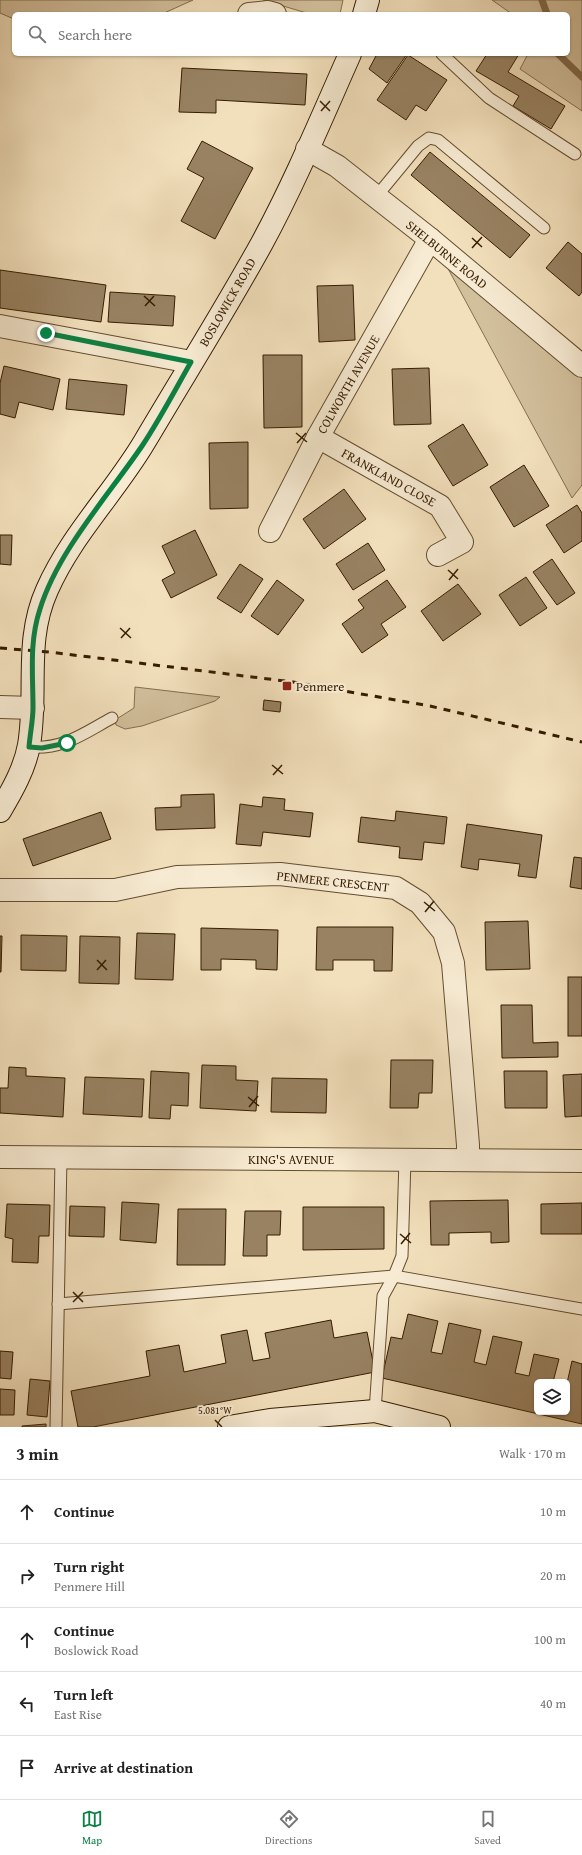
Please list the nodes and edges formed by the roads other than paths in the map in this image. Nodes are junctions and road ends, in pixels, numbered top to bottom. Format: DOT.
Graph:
graph roads {
  1 [pos="349,56"];
  2 [pos="444,56"];
  3 [pos="307,149"];
  4 [pos="575,154"];
  5 [pos="376,197"];
  6 [pos="544,228"];
  7 [pos="430,240"];
  8 [pos="0,326"];
  9 [pos="191,362"];
  10 [pos="582,366"];
  11 [pos="318,437"];
  12 [pos="270,531"];
  13 [pos="438,556"];
  14 [pos="0,707"];
  15 [pos="33,708"];
  16 [pos="112,718"];
  17 [pos="29,747"];
  18 [pos="0,811"];
  19 [pos="0,890"];
  20 [pos="0,1157"];
  21 [pos="61,1158"];
  22 [pos="405,1160"];
  23 [pos="468,1160"];
  24 [pos="582,1161"];
  25 [pos="394,1276"];
  26 [pos="58,1304"];
  27 [pos="582,1310"];
  28 [pos="375,1411"];
  29 [pos="56,1427"];
  30 [pos="229,1427"];
  31 [pos="439,1427"];
  1 -- 3 [label="street, BOSLOWICK ROAD"];
  2 -- 4 [label="lane"];
  3 -- 5 [label="street, SHELBURNE ROAD"];
  3 -- 9 [label="street, BOSLOWICK ROAD"];
  5 -- 6 [label="lane"];
  5 -- 7 [label="street, SHELBURNE ROAD"];
  7 -- 10 [label="street, SHELBURNE ROAD"];
  7 -- 11 [label="street, COLWORTH AVENUE"];
  8 -- 9 [label="street"];
  9 -- 15 [label="street, BOSLOWICK ROAD"];
  11 -- 12 [label="street, COLWORTH AVENUE"];
  11 -- 13 [label="street, FRANKLAND CLOSE"];
  14 -- 15 [label="street"];
  15 -- 17 [label="street, BOSLOWICK ROAD"];
  16 -- 17 [label="lane"];
  17 -- 18 [label="street, BOSLOWICK ROAD"];
  19 -- 23 [label="street, PENMERE CRESCENT"];
  20 -- 21 [label="street, KING'S AVENUE"];
  21 -- 22 [label="street, KING'S AVENUE"];
  21 -- 26 [label="lane"];
  22 -- 23 [label="street, KING'S AVENUE"];
  22 -- 25 [label="lane"];
  23 -- 24 [label="street, KING'S AVENUE"];
  25 -- 26 [label="lane"];
  25 -- 27 [label="lane"];
  25 -- 28 [label="lane"];
  26 -- 29 [label="lane"];
  28 -- 30 [label="street"];
  28 -- 31 [label="street"];
}
